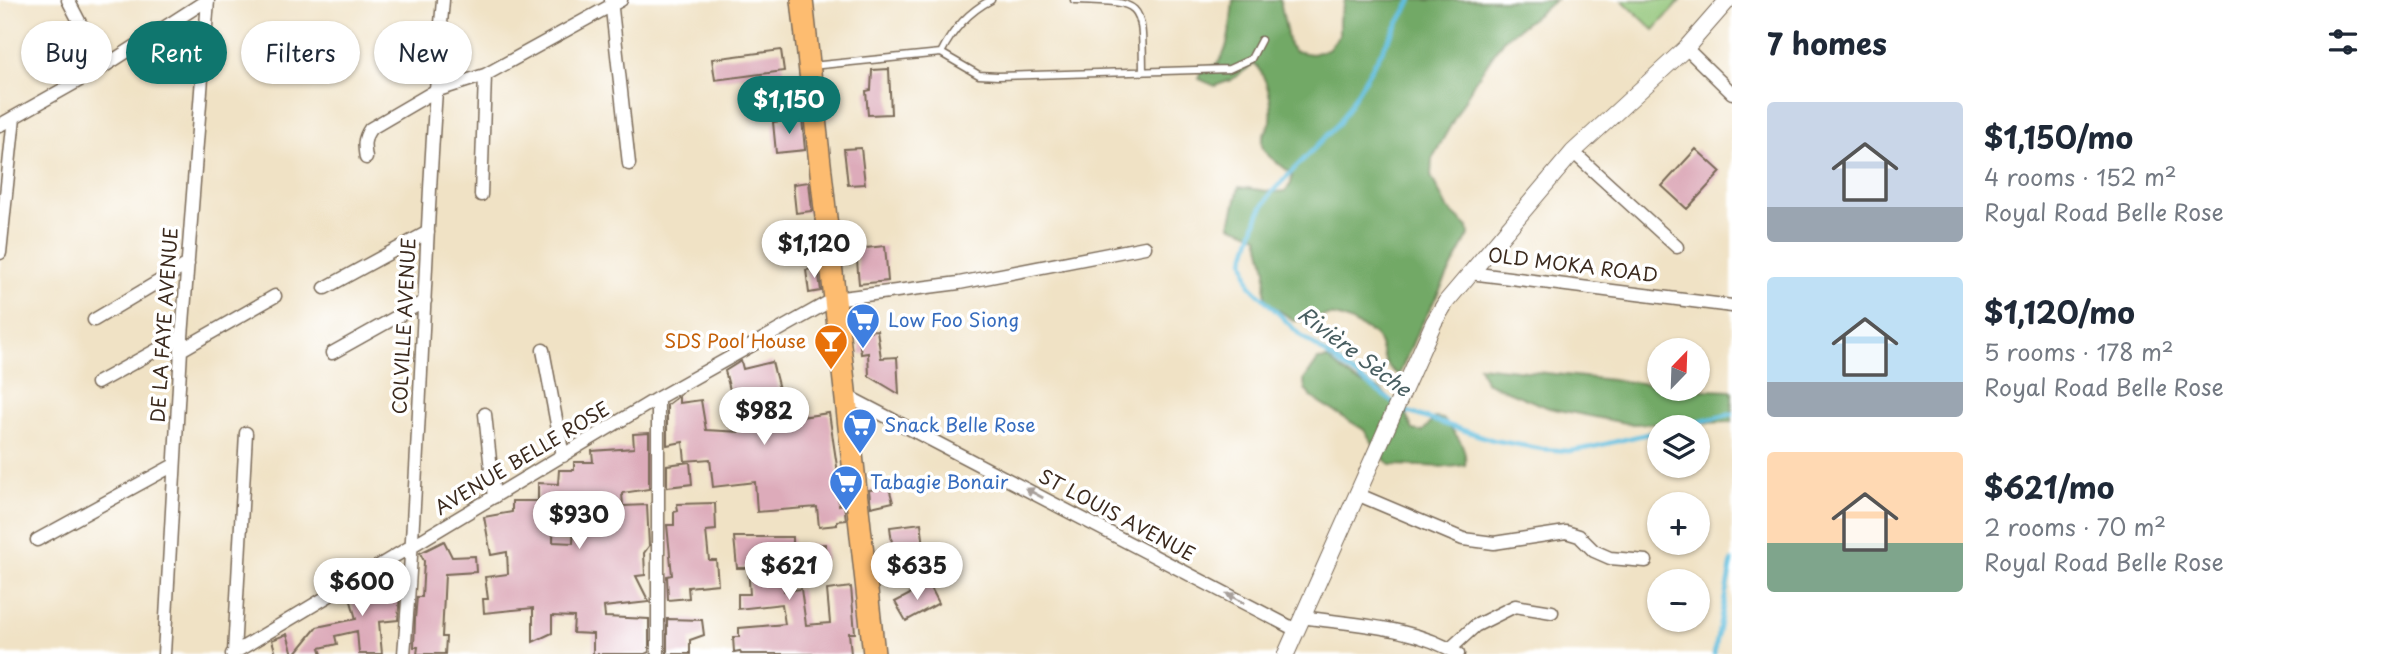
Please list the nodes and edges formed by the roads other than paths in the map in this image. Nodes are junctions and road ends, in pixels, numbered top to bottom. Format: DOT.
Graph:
graph roads {
  1 [pos="68,0"];
  2 [pos="207,0"];
  3 [pos="443,0"];
  4 [pos="802,0"];
  5 [pos="991,0"];
  6 [pos="1074,0"];
  7 [pos="1728,0"];
  8 [pos="614,2"];
  9 [pos="79,21"];
  10 [pos="1261,40"];
  11 [pos="1686,48"];
  12 [pos="940,53"];
  13 [pos="112,61"];
  14 [pos="810,67"];
  15 [pos="1143,72"];
  16 [pos="485,75"];
  17 [pos="73,84"];
  18 [pos="435,91"];
  19 [pos="1732,93"];
  20 [pos="14,117"];
  21 [pos="0,125"];
  22 [pos="1573,152"];
  23 [pos="366,158"];
  24 [pos="629,164"];
  25 [pos="481,195"];
  26 [pos="429,232"];
  27 [pos="1,237"];
  28 [pos="1145,247"];
  29 [pos="1677,247"];
  30 [pos="0,253"];
  31 [pos="188,264"];
  32 [pos="1470,273"];
  33 [pos="325,288"];
  34 [pos="275,296"];
  35 [pos="834,299"];
  36 [pos="425,301"];
  37 [pos="1732,306"];
  38 [pos="94,320"];
  39 [pos="182,336"];
  40 [pos="181,349"];
  41 [pos="543,350"];
  42 [pos="332,353"];
  43 [pos="97,383"];
  44 [pos="845,395"];
  45 [pos="658,398"];
  46 [pos="485,414"];
  47 [pos="246,433"];
  48 [pos="563,456"];
  49 [pos="174,465"];
  50 [pos="1359,495"];
  51 [pos="494,497"];
  52 [pos="37,540"];
  53 [pos="413,545"];
  54 [pos="1646,561"];
  55 [pos="1552,612"];
  56 [pos="1299,624"];
  57 [pos="1454,652"];
  58 [pos="233,653"];
  59 [pos="164,654"];
  60 [pos="404,654"];
  61 [pos="658,654"];
  62 [pos="874,654"];
  63 [pos="1286,654"];
  1 -- 9 [label="street"];
  2 -- 13 [label="street"];
  2 -- 31 [label="street, DE LA FAYE AVENUE"];
  3 -- 18 [label="street, COLVILLE AVENUE"];
  4 -- 14 [label="main road"];
  5 -- 12 [label="lane"];
  6 -- 15 [label="lane"];
  7 -- 11 [label="street"];
  8 -- 16 [label="street"];
  8 -- 24 [label="street"];
  10 -- 15 [label="lane"];
  11 -- 19 [label="street"];
  11 -- 22 [label="street"];
  12 -- 14 [label="lane"];
  12 -- 15 [label="lane"];
  14 -- 35 [label="main road"];
  16 -- 18 [label="street"];
  16 -- 25 [label="street"];
  17 -- 20 [label="street"];
  18 -- 23 [label="street"];
  18 -- 26 [label="street, COLVILLE AVENUE"];
  20 -- 21 [label="street"];
  20 -- 27 [label="street"];
  22 -- 29 [label="street"];
  22 -- 32 [label="street"];
  26 -- 33 [label="street"];
  26 -- 36 [label="street, COLVILLE AVENUE"];
  27 -- 30 [label="street"];
  28 -- 35 [label="street"];
  31 -- 38 [label="street"];
  31 -- 39 [label="street, DE LA FAYE AVENUE"];
  32 -- 37 [label="street, OLD MOKA ROAD"];
  32 -- 50 [label="street, OLD MOKA ROAD"];
  34 -- 40 [label="street"];
  35 -- 44 [label="main road"];
  35 -- 45 [label="street, AVENUE BELLE ROSE"];
  36 -- 42 [label="street"];
  36 -- 53 [label="street, COLVILLE AVENUE"];
  39 -- 40 [label="street, DE LA FAYE AVENUE"];
  39 -- 43 [label="street"];
  40 -- 49 [label="street, DE LA FAYE AVENUE"];
  41 -- 48 [label="street"];
  56 -- 44 [label="street, ST LOUIS AVENUE, one-way"];
  44 -- 62 [label="main road"];
  45 -- 48 [label="street, AVENUE BELLE ROSE"];
  45 -- 61 [label="street"];
  46 -- 51 [label="street"];
  47 -- 58 [label="street"];
  48 -- 51 [label="street, AVENUE BELLE ROSE"];
  49 -- 52 [label="street"];
  49 -- 59 [label="street, DE LA FAYE AVENUE"];
  50 -- 54 [label="street"];
  50 -- 56 [label="street, OLD MOKA ROAD"];
  51 -- 53 [label="street, AVENUE BELLE ROSE"];
  53 -- 58 [label="street, AVENUE BELLE ROSE"];
  53 -- 60 [label="street, COLVILLE AVENUE"];
  55 -- 57 [label="street"];
  56 -- 57 [label="street, ST LOUIS AVENUE"];
  56 -- 63 [label="street, OLD MOKA ROAD"];
}
